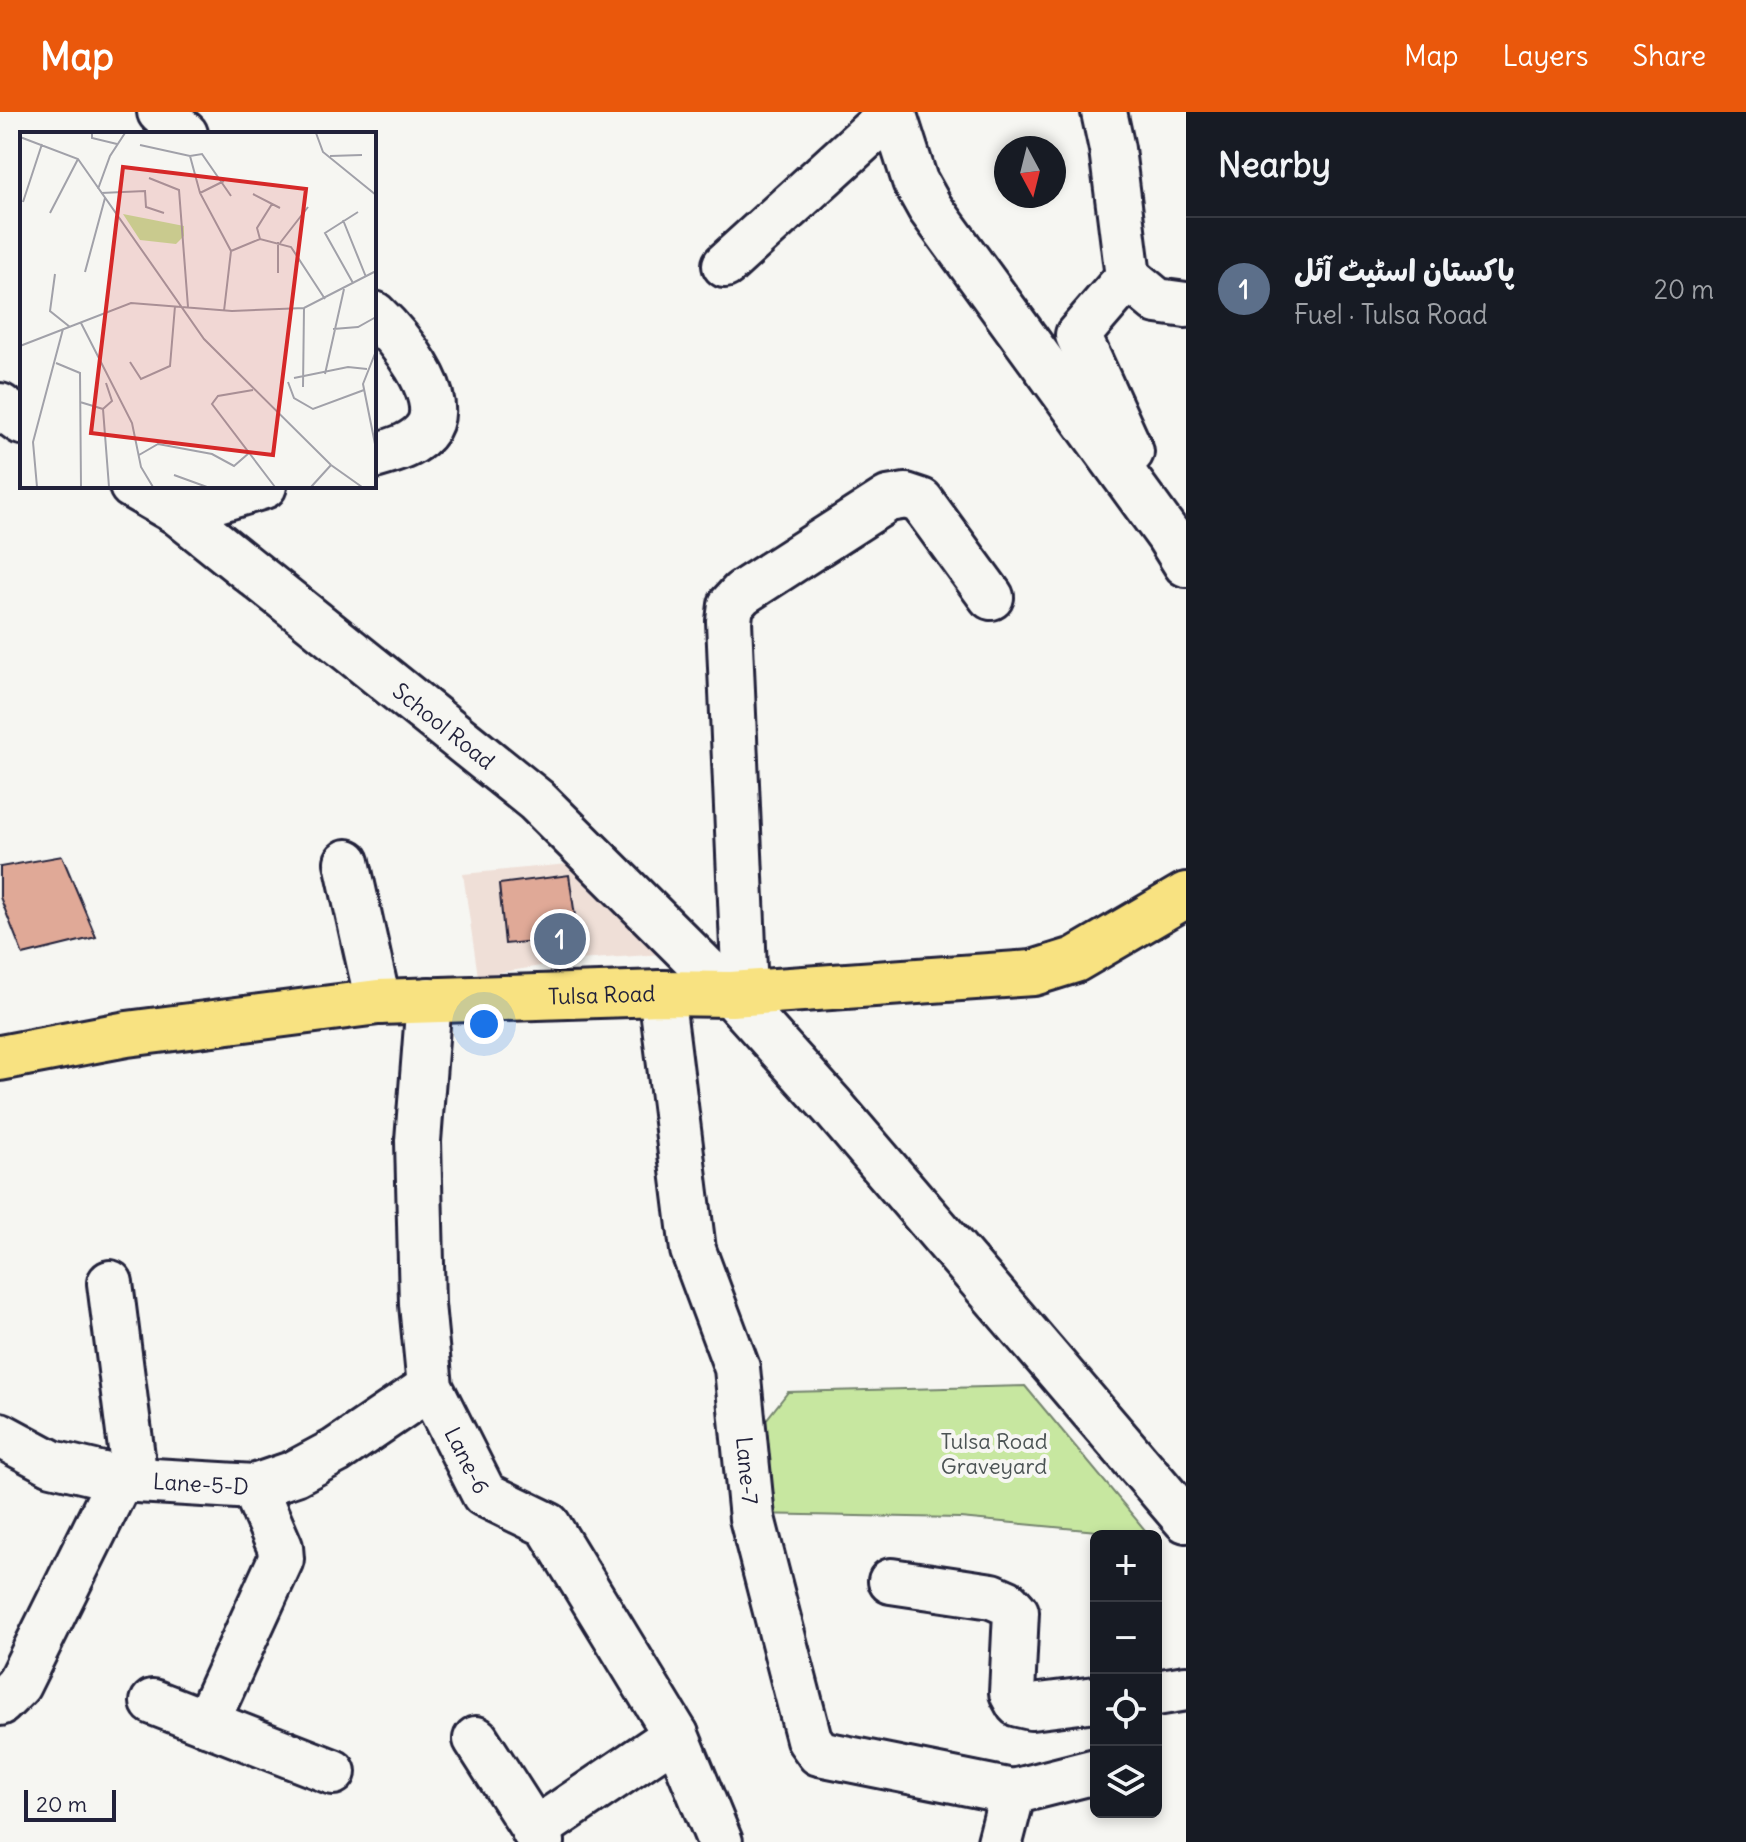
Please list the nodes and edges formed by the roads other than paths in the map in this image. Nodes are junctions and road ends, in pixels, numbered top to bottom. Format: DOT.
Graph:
graph roads {
  1 [pos="160,112"];
  2 [pos="893,112"];
  3 [pos="1104,112"];
  4 [pos="183,132"];
  5 [pos="725,265"];
  6 [pos="1128,277"];
  7 [pos="1186,305"];
  8 [pos="376,316"];
  9 [pos="0,406"];
  10 [pos="20,421"];
  11 [pos="376,456"];
  12 [pos="135,488"];
  13 [pos="257,488"];
  14 [pos="177,512"];
  15 [pos="1177,550"];
  16 [pos="991,597"];
  17 [pos="347,862"];
  18 [pos="1186,895"];
  19 [pos="661,993"];
  20 [pos="738,993"];
  21 [pos="429,1000"];
  22 [pos="378,1002"];
  23 [pos="0,1058"];
  24 [pos="110,1283"];
  25 [pos="430,1387"];
  26 [pos="0,1435"];
  27 [pos="128,1480"];
  28 [pos="254,1487"];
  29 [pos="1186,1520"];
  30 [pos="891,1581"];
  31 [pos="1186,1688"];
  32 [pos="1162,1692"];
  33 [pos="1090,1700"];
  34 [pos="153,1702"];
  35 [pos="0,1703"];
  36 [pos="206,1723"];
  37 [pos="676,1735"];
  38 [pos="476,1739"];
  39 [pos="333,1772"];
  40 [pos="1090,1773"];
  41 [pos="1013,1792"];
  42 [pos="536,1838"];
  43 [pos="720,1842"];
  44 [pos="1000,1842"];
  1 -- 4 [label="street"];
  2 -- 5 [label="street"];
  2 -- 15 [label="street"];
  3 -- 6 [label="street"];
  6 -- 7 [label="street"];
  6 -- 15 [label="street"];
  8 -- 11 [label="street"];
  9 -- 10 [label="street"];
  12 -- 14 [label="street, School Road"];
  13 -- 14 [label="street"];
  14 -- 20 [label="street, School Road"];
  16 -- 20 [label="street"];
  17 -- 22 [label="street"];
  18 -- 20 [label="main road, Tulsa Road"];
  19 -- 20 [label="main road, Tulsa Road"];
  19 -- 21 [label="main road, Tulsa Road"];
  19 -- 41 [label="street, Lane-7"];
  20 -- 29 [label="street, School Road"];
  21 -- 22 [label="main road, Tulsa Road"];
  21 -- 25 [label="street, Lane-6"];
  22 -- 23 [label="main road, Tulsa Road"];
  24 -- 27 [label="street"];
  25 -- 28 [label="street, Lane-5-D"];
  25 -- 37 [label="street, Lane-6"];
  26 -- 27 [label="street, Lane-5-D"];
  27 -- 28 [label="street, Lane-5-D"];
  27 -- 35 [label="street"];
  28 -- 36 [label="street"];
  30 -- 33 [label="street"];
  31 -- 32 [label="street"];
  34 -- 36 [label="street"];
  36 -- 39 [label="street"];
  37 -- 42 [label="street"];
  37 -- 43 [label="street, Lane-6"];
  38 -- 42 [label="street"];
  40 -- 41 [label="street"];
  41 -- 44 [label="street"];
}
